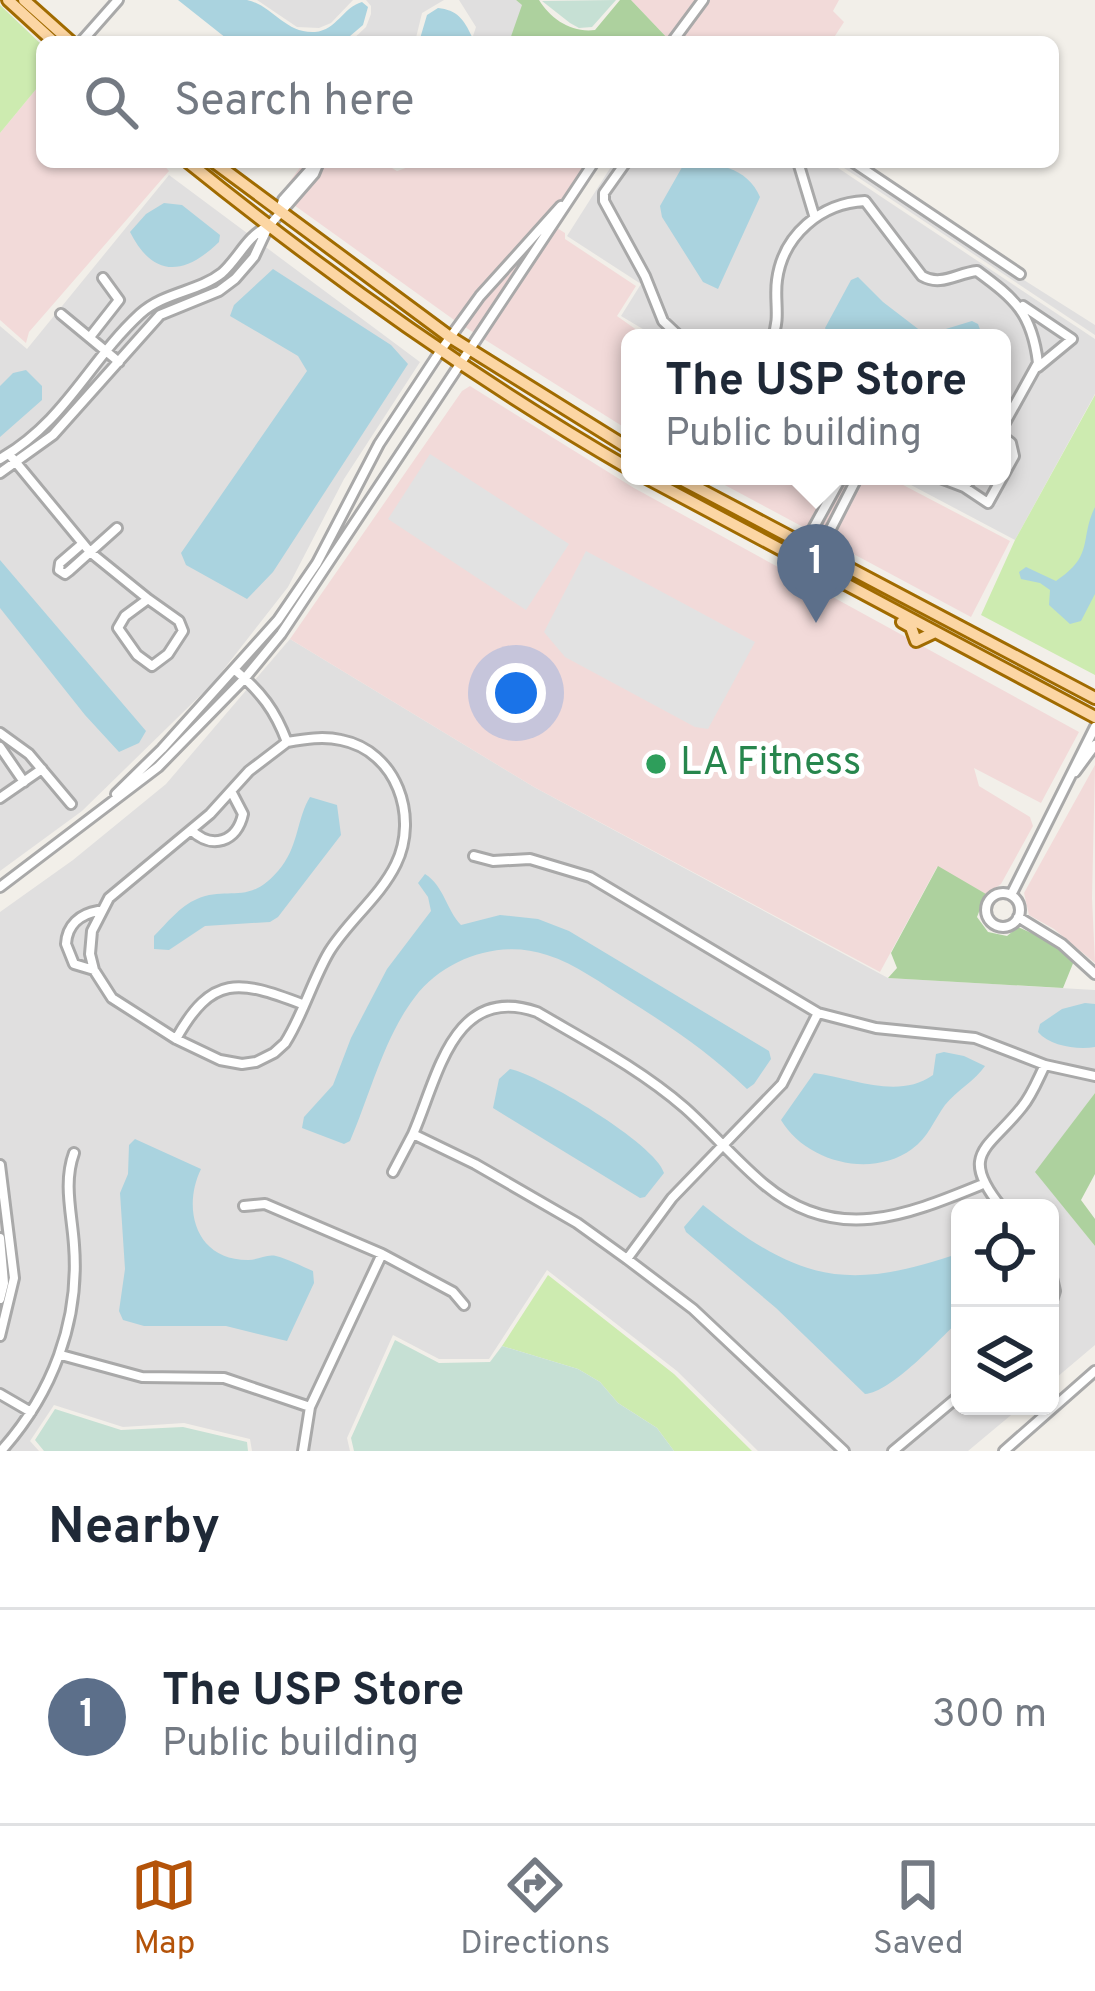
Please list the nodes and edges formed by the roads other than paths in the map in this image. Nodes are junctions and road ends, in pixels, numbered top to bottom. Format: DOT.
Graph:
graph roads {
  1 [pos="4,0"];
  2 [pos="24,0"];
  3 [pos="118,0"];
  4 [pos="703,0"];
  5 [pos="43,36"];
  6 [pos="64,36"];
  7 [pos="86,36"];
  8 [pos="677,36"];
  9 [pos="195,168"];
  10 [pos="222,168"];
  11 [pos="312,168"];
  12 [pos="590,168"];
  13 [pos="622,168"];
  14 [pos="800,168"];
  15 [pos="862,168"];
  16 [pos="584,178"];
  17 [pos="278,213"];
  18 [pos="814,215"];
  19 [pos="268,227"];
  20 [pos="1020,274"];
  21 [pos="103,278"];
  22 [pos="1018,302"];
  23 [pos="62,314"];
  24 [pos="671,329"];
  25 [pos="775,329"];
  26 [pos="90,337"];
  27 [pos="450,337"];
  28 [pos="441,350"];
  29 [pos="470,350"];
  30 [pos="109,352"];
  31 [pos="119,362"];
  32 [pos="461,364"];
  33 [pos="1036,368"];
  34 [pos="1011,415"];
  35 [pos="621,455"];
  36 [pos="621,456"];
  37 [pos="5,457"];
  38 [pos="16,464"];
  39 [pos="0,473"];
  40 [pos="659,485"];
  41 [pos="684,485"];
  42 [pos="691,485"];
  43 [pos="837,485"];
  44 [pos="853,485"];
  45 [pos="959,485"];
  46 [pos="998,485"];
  47 [pos="964,487"];
  48 [pos="716,499"];
  49 [pos="820,517"];
  50 [pos="833,524"];
  51 [pos="117,528"];
  52 [pos="758,539"];
  53 [pos="804,545"];
  54 [pos="86,548"];
  55 [pos="819,552"];
  56 [pos="802,563"];
  57 [pos="901,595"];
  58 [pos="148,598"];
  59 [pos="236,670"];
  60 [pos="244,678"];
  61 [pos="1095,698"];
  62 [pos="1095,717"];
  63 [pos="1095,727"];
  64 [pos="0,733"];
  65 [pos="287,742"];
  66 [pos="1095,746"];
  67 [pos="0,747"];
  68 [pos="42,769"];
  69 [pos="1074,773"];
  70 [pos="24,782"];
  71 [pos="231,791"];
  72 [pos="0,798"];
  73 [pos="71,804"];
  74 [pos="80,827"];
  75 [pos="191,830"];
  76 [pos="474,856"];
  77 [pos="0,887"];
  78 [pos="1011,895"];
  79 [pos="99,911"];
  80 [pos="1018,917"];
  81 [pos="94,970"];
  82 [pos="1095,974"];
  83 [pos="302,1004"];
  84 [pos="818,1013"];
  85 [pos="176,1039"];
  86 [pos="1045,1065"];
  87 [pos="1095,1076"];
  88 [pos="413,1135"];
  89 [pos="724,1146"];
  90 [pos="74,1153"];
  91 [pos="0,1165"];
  92 [pos="393,1172"];
  93 [pos="983,1184"];
  94 [pos="995,1199"];
  95 [pos="244,1206"];
  96 [pos="0,1238"];
  97 [pos="382,1254"];
  98 [pos="628,1259"];
  99 [pos="0,1299"];
  100 [pos="464,1305"];
  101 [pos="0,1336"];
  102 [pos="61,1355"];
  103 [pos="1095,1372"];
  104 [pos="0,1394"];
  105 [pos="951,1403"];
  106 [pos="310,1407"];
  107 [pos="31,1412"];
  108 [pos="1,1451"];
  109 [pos="303,1451"];
  110 [pos="844,1451"];
  111 [pos="893,1451"];
  112 [pos="1004,1451"];
  1 -- 5 [label="main road"];
  2 -- 6 [label="main road"];
  3 -- 7 [label="street"];
  4 -- 8 [label="street"];
  9 -- 19 [label="main road"];
  10 -- 17 [label="main road"];
  11 -- 17 [label="street"];
  12 -- 16 [label="street"];
  13 -- 24 [label="street"];
  14 -- 18 [label="street"];
  15 -- 20 [label="street"];
  16 -- 27 [label="street"];
  16 -- 29 [label="street"];
  17 -- 19 [label="street"];
  17 -- 27 [label="main road"];
  18 -- 22 [label="street"];
  18 -- 25 [label="street"];
  19 -- 28 [label="main road"];
  19 -- 30 [label="street"];
  19 -- 31 [label="street"];
  21 -- 26 [label="street"];
  22 -- 33 [label="street"];
  22 -- 33 [label="street"];
  23 -- 26 [label="street"];
  26 -- 30 [label="street"];
  27 -- 28 [label="street"];
  27 -- 29 [label="main road"];
  28 -- 32 [label="main road"];
  28 -- 59 [label="street"];
  29 -- 32 [label="street"];
  29 -- 35 [label="main road"];
  30 -- 31 [label="street"];
  30 -- 37 [label="street"];
  31 -- 38 [label="street"];
  32 -- 36 [label="main road"];
  32 -- 60 [label="street"];
  33 -- 34 [label="street"];
  37 -- 38 [label="street"];
  38 -- 39 [label="street"];
  38 -- 54 [label="street"];
  40 -- 52 [label="main road"];
  41 -- 48 [label="main road"];
  42 -- 48 [label="main road"];
  43 -- 49 [label="street"];
  44 -- 50 [label="street"];
  45 -- 47 [label="street"];
  46 -- 47 [label="street"];
  48 -- 53 [label="main road"];
  49 -- 50 [label="street"];
  49 -- 53 [label="street"];
  50 -- 55 [label="street"];
  51 -- 54 [label="street"];
  52 -- 55 [label="main road"];
  52 -- 56 [label="main road"];
  53 -- 55 [label="main road"];
  54 -- 58 [label="street"];
  55 -- 57 [label="main road"];
  56 -- 57 [label="main road"];
  56 -- 62 [label="main road"];
  57 -- 61 [label="main road"];
  58 -- 58 [label="street"];
  59 -- 60 [label="street"];
  59 -- 74 [label="street"];
  60 -- 65 [label="street"];
  60 -- 74 [label="street"];
  63 -- 69 [label="street"];
  64 -- 68 [label="street"];
  65 -- 71 [label="street"];
  65 -- 83 [label="street"];
  66 -- 69 [label="street"];
  67 -- 70 [label="street"];
  68 -- 70 [label="street"];
  68 -- 73 [label="street"];
  69 -- 78 [label="street"];
  70 -- 72 [label="street"];
  71 -- 75 [label="street"];
  71 -- 75 [label="street"];
  74 -- 77 [label="street"];
  75 -- 79 [label="street"];
  76 -- 84 [label="street"];
  78 -- 80 [label="street"];
  78 -- 80 [label="street"];
  79 -- 81 [label="street"];
  79 -- 81 [label="street"];
  80 -- 82 [label="street"];
  81 -- 85 [label="street"];
  83 -- 85 [label="street"];
  83 -- 85 [label="street"];
  84 -- 86 [label="street"];
  84 -- 89 [label="street"];
  86 -- 87 [label="street"];
  86 -- 93 [label="street"];
  88 -- 89 [label="street"];
  88 -- 92 [label="street"];
  88 -- 98 [label="street"];
  89 -- 93 [label="street"];
  89 -- 98 [label="street"];
  90 -- 102 [label="street"];
  91 -- 101 [label="street"];
  93 -- 94 [label="street"];
  95 -- 97 [label="street"];
  96 -- 99 [label="street"];
  97 -- 100 [label="street"];
  97 -- 106 [label="street"];
  98 -- 110 [label="street"];
  102 -- 106 [label="street"];
  102 -- 107 [label="street"];
  103 -- 112 [label="street"];
  104 -- 107 [label="street"];
  105 -- 111 [label="street"];
  106 -- 109 [label="street"];
  107 -- 108 [label="street"];
}
